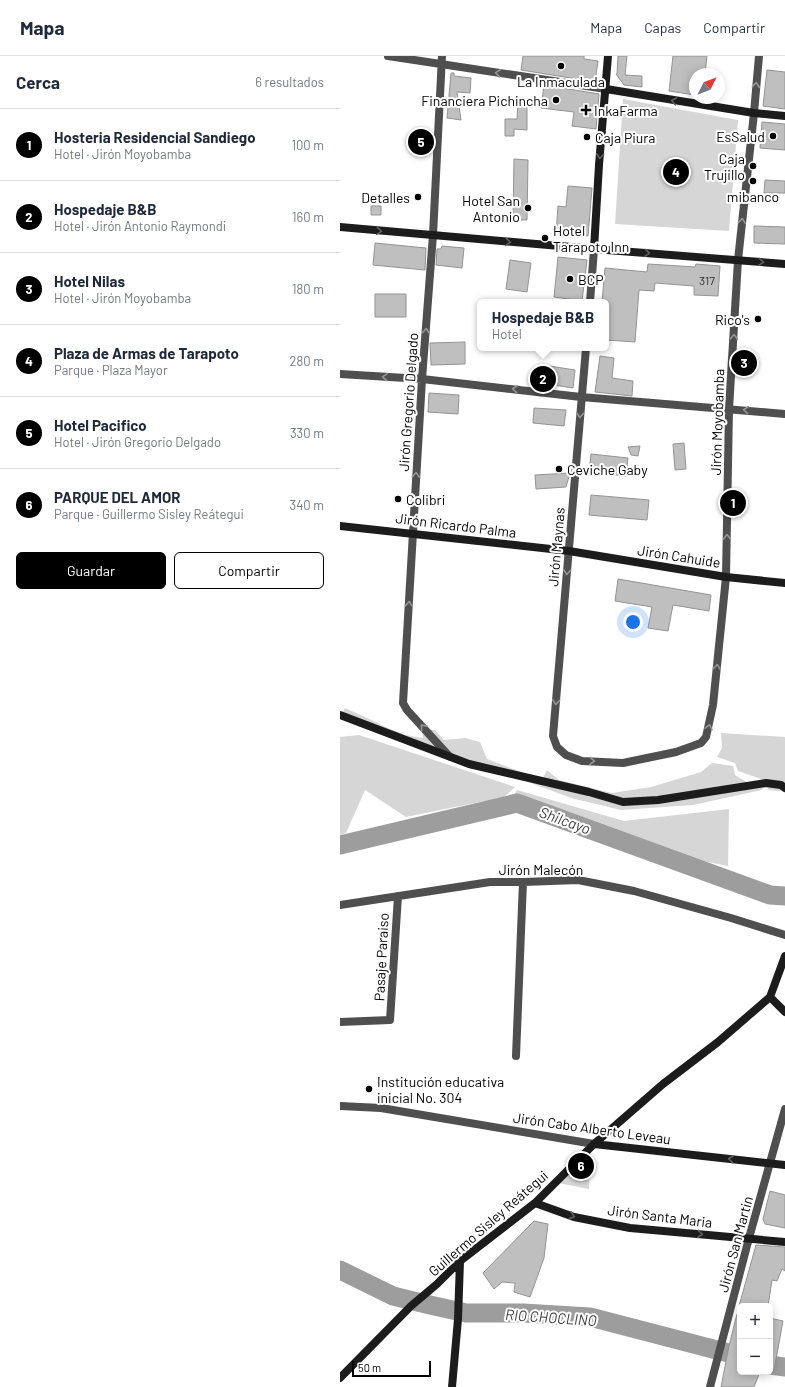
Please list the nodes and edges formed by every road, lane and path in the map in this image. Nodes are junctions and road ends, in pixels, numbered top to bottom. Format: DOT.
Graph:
graph roads {
  1 [pos="388,56"];
  2 [pos="442,56"];
  3 [pos="608,56"];
  4 [pos="758,56"];
  5 [pos="441,65"];
  6 [pos="606,89"];
  7 [pos="754,114"];
  8 [pos="785,116"];
  9 [pos="340,227"];
  10 [pos="433,235"];
  11 [pos="594,250"];
  12 [pos="738,260"];
  13 [pos="785,264"];
  14 [pos="590,299"];
  15 [pos="586,351"];
  16 [pos="340,374"];
  17 [pos="422,380"];
  18 [pos="581,397"];
  19 [pos="730,409"];
  20 [pos="785,414"];
  21 [pos="340,526"];
  22 [pos="413,533"];
  23 [pos="569,551"];
  24 [pos="726,577"];
  25 [pos="785,583"];
  26 [pos="340,716"];
  27 [pos="557,747"];
  28 [pos="449,756"];
  29 [pos="785,788"];
  30 [pos="522,882"];
  31 [pos="398,896"];
  32 [pos="340,905"];
  33 [pos="785,935"];
  34 [pos="785,956"];
  35 [pos="770,997"];
  36 [pos="785,1012"];
  37 [pos="340,1022"];
  38 [pos="516,1056"];
  39 [pos="340,1106"];
  40 [pos="785,1109"];
  41 [pos="594,1144"];
  42 [pos="770,1163"];
  43 [pos="785,1165"];
  44 [pos="535,1203"];
  45 [pos="749,1238"];
  46 [pos="785,1242"];
  47 [pos="460,1261"];
  48 [pos="340,1378"];
  49 [pos="452,1387"];
  50 [pos="710,1387"];
  1 -- 5 [label="street"];
  2 -- 5 [label="street, Jirón Gregorio Delgado"];
  3 -- 6 [label="street"];
  7 -- 4 [label="street, Jirón Moyobamba, one-way"];
  6 -- 5 [label="street, one-way"];
  5 -- 10 [label="street, Jirón Gregorio Delgado"];
  7 -- 6 [label="street, one-way"];
  6 -- 11 [label="street, one-way"];
  7 -- 8 [label="street"];
  12 -- 7 [label="street, Jirón Moyobamba, one-way"];
  9 -- 10 [label="street, one-way"];
  10 -- 11 [label="street, one-way"];
  17 -- 10 [label="street, Jirón Gregorio Delgado, one-way"];
  11 -- 12 [label="street, one-way"];
  11 -- 14 [label="street"];
  12 -- 13 [label="street, one-way"];
  19 -- 12 [label="street, Jirón Moyobamba, one-way"];
  15 -- 18 [label="street, Jirón Maynas"];
  17 -- 16 [label="street, one-way"];
  18 -- 17 [label="street, one-way"];
  22 -- 17 [label="street, Jirón Gregorio Delgado, one-way"];
  18 -- 19 [label="street"];
  18 -- 23 [label="street, Jirón Maynas, one-way"];
  20 -- 19 [label="street, one-way"];
  24 -- 19 [label="street, Jirón Moyobamba, one-way"];
  21 -- 22 [label="street, Jirón Ricardo Palma"];
  22 -- 23 [label="street, Jirón Ricardo Palma"];
  28 -- 22 [label="street, Jirón Gregorio Delgado, one-way"];
  23 -- 24 [label="street, Jirón Cahuide"];
  23 -- 27 [label="street, Jirón Maynas, one-way"];
  24 -- 25 [label="street, Jirón Cahuide"];
  27 -- 24 [label="street, Jirón Moyobamba, one-way"];
  26 -- 28 [label="street"];
  28 -- 29 [label="street"];
  30 -- 31 [label="street, Jirón Malecón"];
  30 -- 33 [label="street, Jirón Malecón"];
  30 -- 38 [label="street"];
  31 -- 32 [label="street, Jirón Malecón"];
  31 -- 37 [label="street, Pasaje Paraiso"];
  34 -- 35 [label="street, Guillermo Sisley Reátegui"];
  35 -- 36 [label="street"];
  35 -- 41 [label="street, Guillermo Sisley Reátegui"];
  39 -- 41 [label="street, Jirón Cabo Alberto Leveau"];
  40 -- 42 [label="street, Jirón San Martin"];
  42 -- 41 [label="street, Jirón Cabo Alberto Leveau, one-way"];
  41 -- 44 [label="street, Guillermo Sisley Reátegui"];
  42 -- 43 [label="street, Jirón Cabo Alberto Leveau"];
  42 -- 45 [label="street, Jirón San Martin"];
  44 -- 45 [label="street, Jirón Santa Maria, one-way"];
  44 -- 47 [label="street, Guillermo Sisley Reátegui"];
  45 -- 46 [label="street, Jirón Santa Maria"];
  45 -- 50 [label="street, Jirón San Martin"];
  47 -- 48 [label="street, Guillermo Sisley Reátegui"];
  47 -- 49 [label="street"];
}
